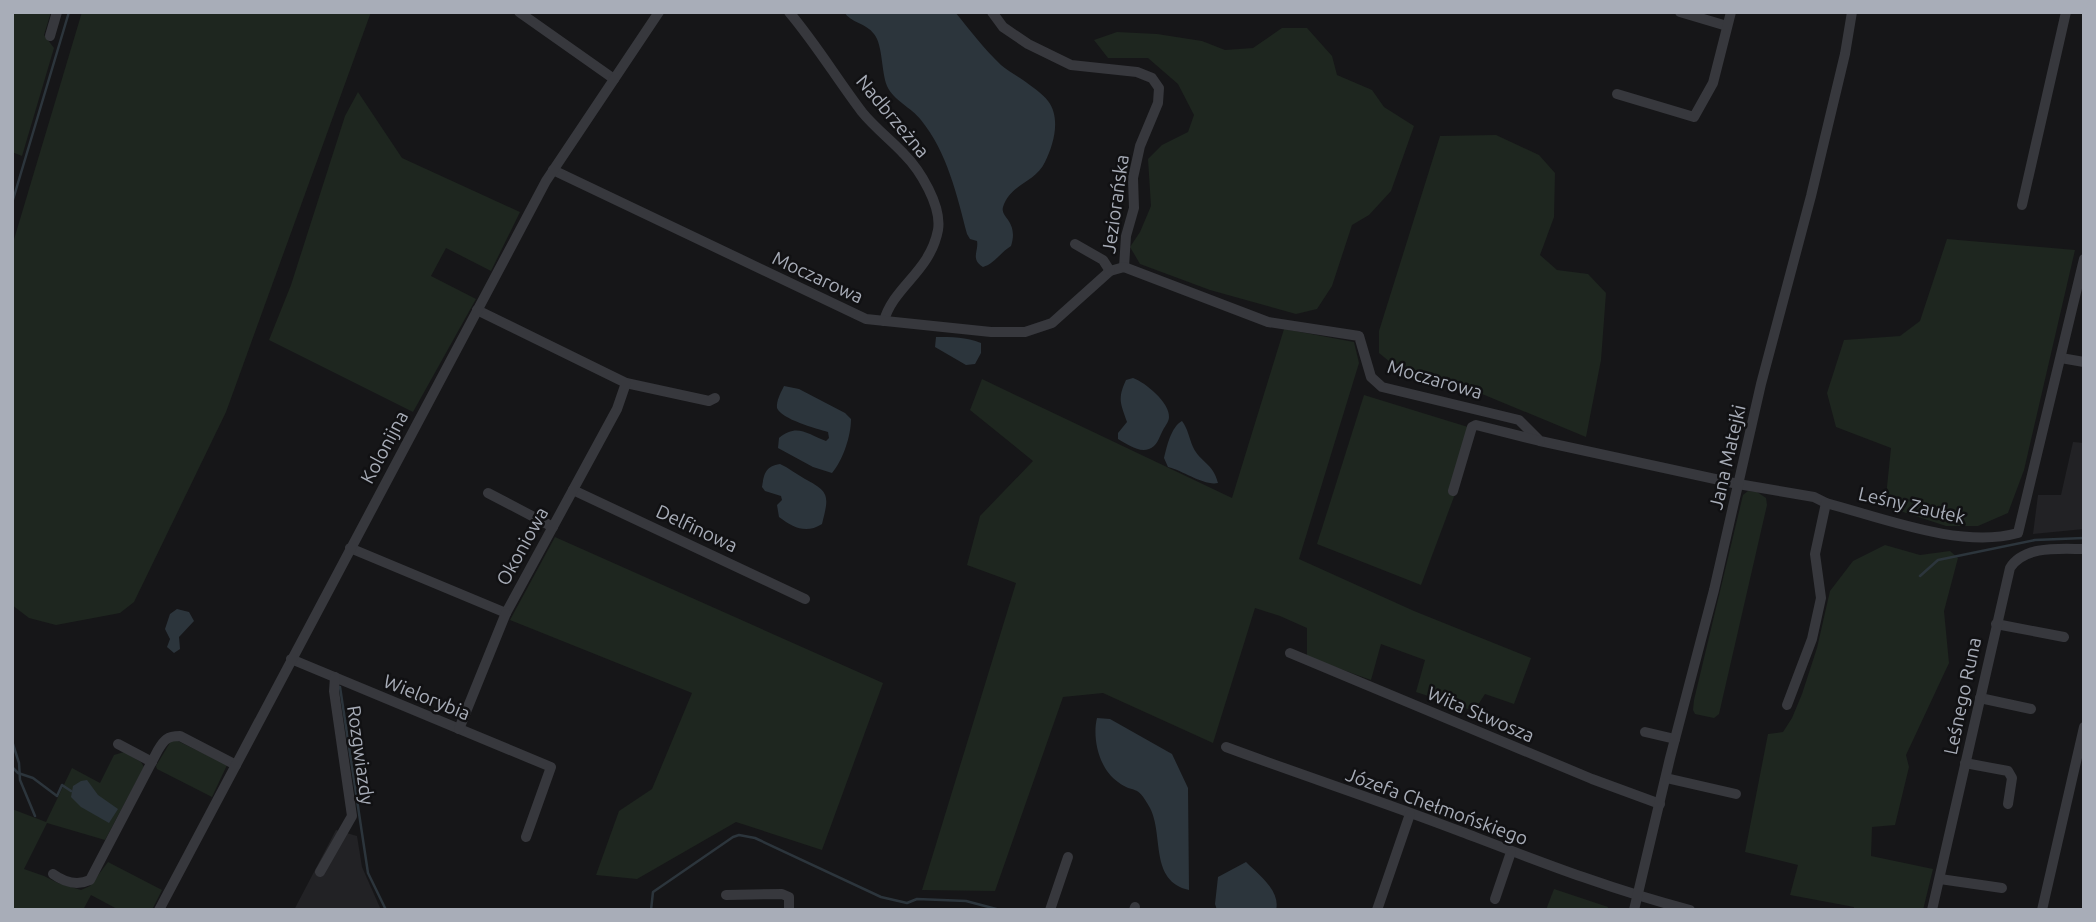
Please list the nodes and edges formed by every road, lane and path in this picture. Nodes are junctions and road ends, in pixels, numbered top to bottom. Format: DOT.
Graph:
graph roads {
  1 [pos="57,12"];
  2 [pos="519,12"];
  3 [pos="659,12"];
  4 [pos="789,12"];
  5 [pos="992,12"];
  6 [pos="1680,12"];
  7 [pos="1731,12"];
  8 [pos="1852,12"];
  9 [pos="2066,12"];
  10 [pos="1727,26"];
  11 [pos="50,36"];
  12 [pos="614,79"];
  13 [pos="1617,94"];
  14 [pos="552,170"];
  15 [pos="2022,205"];
  16 [pos="1076,244"];
  17 [pos="2084,260"];
  18 [pos="1124,267"];
  19 [pos="1110,271"];
  20 [pos="2081,288"];
  21 [pos="477,310"];
  22 [pos="884,321"];
  23 [pos="2061,358"];
  24 [pos="2084,362"];
  25 [pos="626,383"];
  26 [pos="715,398"];
  27 [pos="1540,441"];
  28 [pos="1738,484"];
  29 [pos="573,490"];
  30 [pos="1453,491"];
  31 [pos="488,493"];
  32 [pos="1826,503"];
  33 [pos="553,527"];
  34 [pos="350,548"];
  35 [pos="2084,549"];
  36 [pos="805,599"];
  37 [pos="506,613"];
  38 [pos="1996,624"];
  39 [pos="2064,637"];
  40 [pos="1290,653"];
  41 [pos="291,659"];
  42 [pos="335,677"];
  43 [pos="1980,698"];
  44 [pos="1787,705"];
  45 [pos="2031,709"];
  46 [pos="2084,727"];
  47 [pos="459,729"];
  48 [pos="1646,732"];
  49 [pos="1675,739"];
  50 [pos="118,744"];
  51 [pos="1226,747"];
  52 [pos="152,762"];
  53 [pos="1965,763"];
  54 [pos="236,765"];
  55 [pos="1666,778"];
  56 [pos="1736,794"];
  57 [pos="1660,804"];
  58 [pos="2008,804"];
  59 [pos="1410,814"];
  60 [pos="526,837"];
  61 [pos="1511,852"];
  62 [pos="1068,857"];
  63 [pos="320,872"];
  64 [pos="53,874"];
  65 [pos="1940,878"];
  66 [pos="2003,888"];
  67 [pos="726,895"];
  68 [pos="1637,896"];
  69 [pos="1495,899"];
  70 [pos="159,910"];
  71 [pos="789,910"];
  72 [pos="1050,910"];
  73 [pos="1377,910"];
  74 [pos="1634,910"];
  75 [pos="1690,910"];
  76 [pos="1932,910"];
  77 [pos="2042,910"];
  1 -- 11 [label="street"];
  2 -- 12 [label="street"];
  3 -- 12 [label="street, Kolonijna"];
  4 -- 22 [label="street, Nadbrzeżna"];
  5 -- 18 [label="street, Jeziorańska"];
  6 -- 10 [label="street"];
  7 -- 10 [label="street"];
  8 -- 28 [label="street, Jana Matejki"];
  9 -- 15 [label="street"];
  10 -- 13 [label="street"];
  12 -- 14 [label="street, Kolonijna"];
  14 -- 21 [label="street, Kolonijna"];
  14 -- 22 [label="street, Moczarowa"];
  16 -- 19 [label="street"];
  17 -- 20 [label="street, Leśny Zaułek"];
  18 -- 19 [label="street, Moczarowa"];
  18 -- 27 [label="street, Moczarowa"];
  19 -- 22 [label="street, Moczarowa"];
  20 -- 23 [label="street, Leśny Zaułek"];
  21 -- 25 [label="street"];
  21 -- 34 [label="street, Kolonijna"];
  23 -- 24 [label="street"];
  23 -- 32 [label="street, Leśny Zaułek"];
  25 -- 26 [label="street"];
  25 -- 29 [label="street, Okoniowa"];
  27 -- 28 [label="street, Moczarowa"];
  27 -- 30 [label="street"];
  28 -- 32 [label="street, Moczarowa"];
  28 -- 49 [label="street, Jana Matejki"];
  29 -- 33 [label="street, Okoniowa"];
  29 -- 36 [label="street, Delfinowa"];
  31 -- 33 [label="street"];
  32 -- 44 [label="street"];
  33 -- 37 [label="street, Okoniowa"];
  34 -- 37 [label="street, Okoniowa"];
  34 -- 41 [label="street, Kolonijna"];
  35 -- 38 [label="street, Leśnego Runa"];
  37 -- 47 [label="street"];
  38 -- 39 [label="street"];
  38 -- 43 [label="street, Leśnego Runa"];
  40 -- 57 [label="street, Wita Stwosza"];
  41 -- 42 [label="street, Wielorybia"];
  41 -- 54 [label="street, Kolonijna"];
  42 -- 47 [label="street, Wielorybia"];
  42 -- 63 [label="street, Rozgwiazdy"];
  43 -- 45 [label="street"];
  43 -- 53 [label="street, Leśnego Runa"];
  46 -- 77 [label="street"];
  47 -- 60 [label="street, Wielorybia"];
  48 -- 49 [label="street"];
  49 -- 55 [label="street, Jana Matejki"];
  50 -- 52 [label="street"];
  51 -- 59 [label="street, Józefa Chełmońskiego"];
  52 -- 54 [label="street"];
  52 -- 64 [label="street"];
  53 -- 58 [label="street"];
  53 -- 65 [label="street, Leśnego Runa"];
  54 -- 70 [label="street, Kolonijna"];
  55 -- 56 [label="street"];
  55 -- 57 [label="street, Jana Matejki"];
  57 -- 68 [label="street, Jana Matejki"];
  59 -- 61 [label="street, Józefa Chełmońskiego"];
  59 -- 73 [label="street"];
  61 -- 68 [label="street, Józefa Chełmońskiego"];
  61 -- 69 [label="street"];
  62 -- 72 [label="street"];
  65 -- 66 [label="street"];
  65 -- 76 [label="street, Leśnego Runa"];
  67 -- 71 [label="street"];
  68 -- 74 [label="street, Jana Matejki"];
  68 -- 75 [label="street, Józefa Chełmońskiego"];
}
